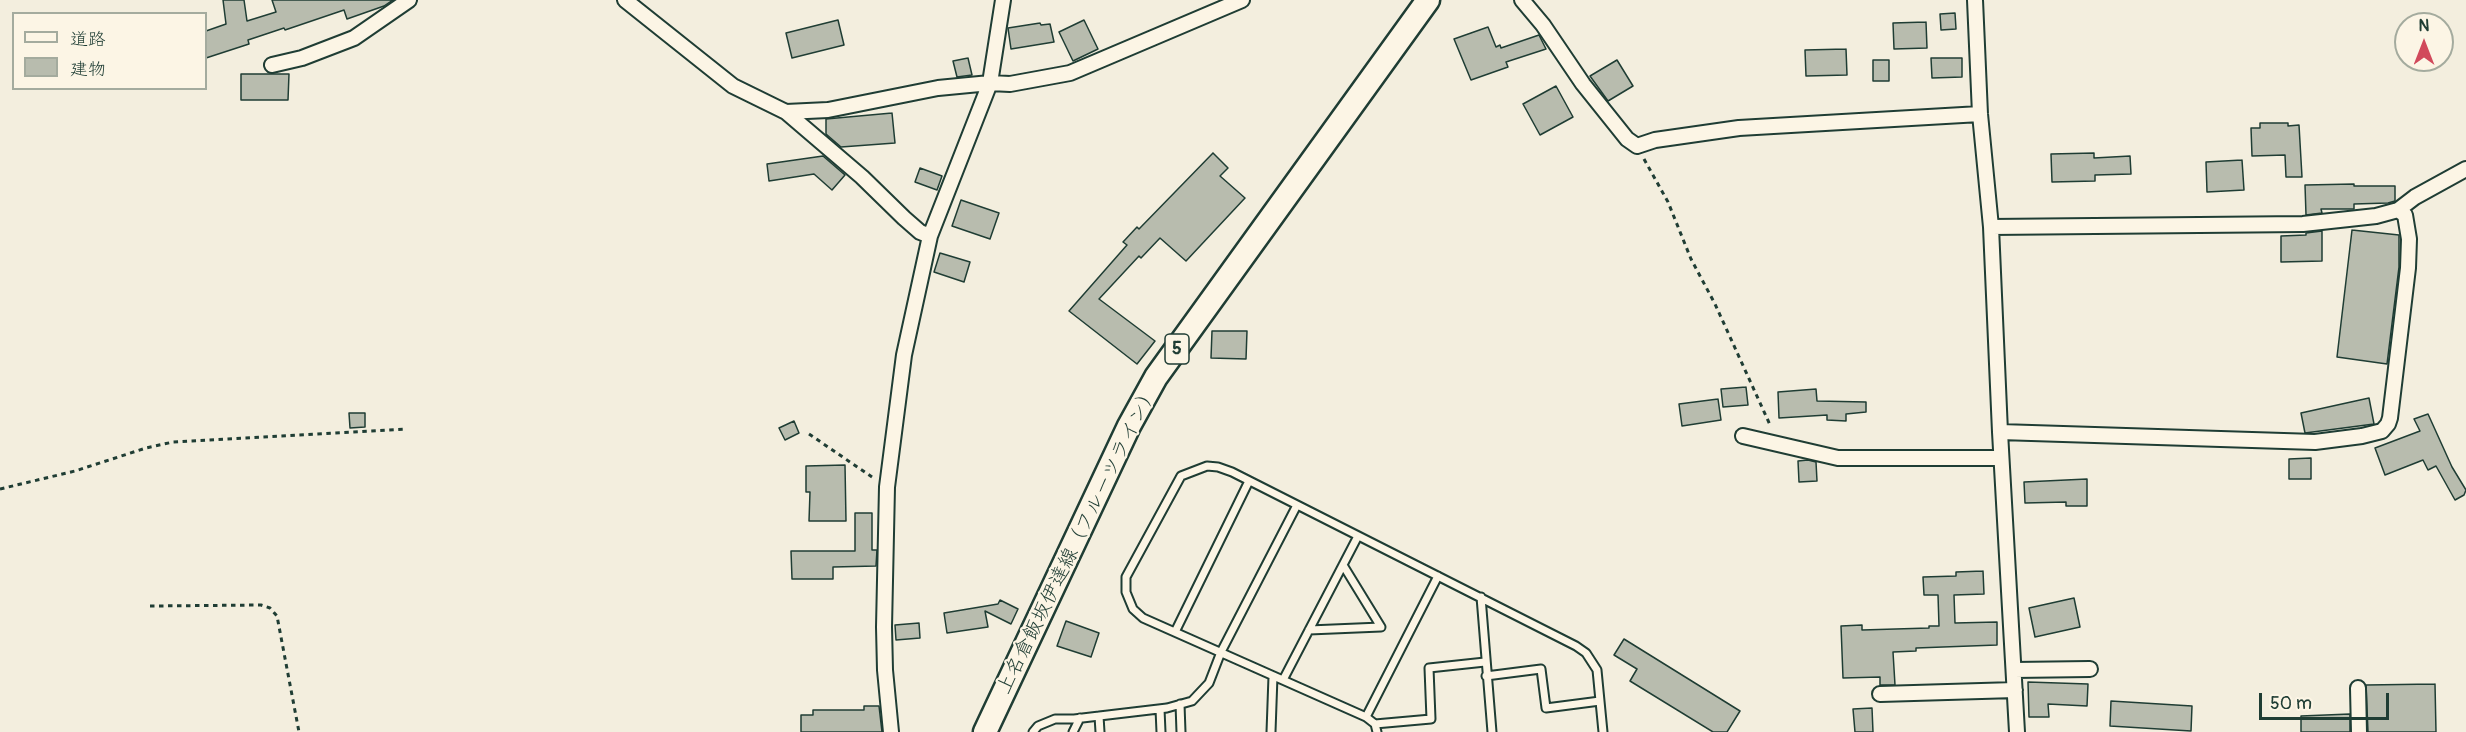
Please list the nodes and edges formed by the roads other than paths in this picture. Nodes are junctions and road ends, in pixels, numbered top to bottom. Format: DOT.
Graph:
graph roads {
  1 [pos="409,0"];
  2 [pos="625,0"];
  3 [pos="1003,0"];
  4 [pos="1242,0"];
  5 [pos="1428,0"];
  6 [pos="1522,0"];
  7 [pos="1975,0"];
  8 [pos="272,65"];
  9 [pos="990,83"];
  10 [pos="786,112"];
  11 [pos="1980,114"];
  12 [pos="2466,169"];
  13 [pos="2398,210"];
  14 [pos="1991,227"];
  15 [pos="930,237"];
  16 [pos="2000,432"];
  17 [pos="1743,436"];
  18 [pos="2001,458"];
  19 [pos="1249,481"];
  20 [pos="1297,505"];
  21 [pos="1358,536"];
  22 [pos="1343,565"];
  23 [pos="1438,576"];
  24 [pos="1481,597"];
  25 [pos="1309,630"];
  26 [pos="1175,632"];
  27 [pos="1221,652"];
  28 [pos="1485,662"];
  29 [pos="2091,669"];
  30 [pos="2014,670"];
  31 [pos="1273,676"];
  32 [pos="1486,676"];
  33 [pos="1283,680"];
  34 [pos="2358,688"];
  35 [pos="2015,690"];
  36 [pos="1880,694"];
  37 [pos="1600,701"];
  38 [pos="1180,704"];
  39 [pos="1160,709"];
  40 [pos="1099,716"];
  41 [pos="1366,717"];
  42 [pos="1080,718"];
  43 [pos="1376,728"];
  44 [pos="891,732"];
  45 [pos="985,732"];
  46 [pos="1033,732"];
  47 [pos="1073,732"];
  48 [pos="1100,732"];
  49 [pos="1161,732"];
  50 [pos="1181,732"];
  51 [pos="1271,732"];
  52 [pos="1492,732"];
  53 [pos="1603,732"];
  54 [pos="2017,732"];
  55 [pos="2359,732"];
  1 -- 8 [label="street"];
  2 -- 10 [label="street"];
  3 -- 9 [label="street"];
  4 -- 9 [label="street"];
  5 -- 45 [label="main road, 上名倉飯坂伊達線（フルーツライン） / 5"];
  6 -- 11 [label="street"];
  7 -- 11 [label="street"];
  9 -- 10 [label="street"];
  9 -- 15 [label="street"];
  10 -- 15 [label="street"];
  11 -- 14 [label="street"];
  12 -- 13 [label="street"];
  13 -- 14 [label="street"];
  13 -- 16 [label="street"];
  14 -- 16 [label="street"];
  15 -- 44 [label="street"];
  16 -- 18 [label="street"];
  17 -- 18 [label="street"];
  18 -- 30 [label="street"];
  19 -- 20 [label="lane"];
  19 -- 26 [label="lane"];
  19 -- 26 [label="lane"];
  20 -- 21 [label="lane"];
  20 -- 27 [label="lane"];
  21 -- 22 [label="lane"];
  21 -- 23 [label="lane"];
  22 -- 25 [label="lane"];
  22 -- 25 [label="lane"];
  23 -- 24 [label="lane"];
  23 -- 41 [label="lane"];
  24 -- 28 [label="lane"];
  24 -- 37 [label="lane"];
  25 -- 33 [label="lane"];
  26 -- 27 [label="lane"];
  27 -- 31 [label="lane"];
  27 -- 38 [label="lane"];
  28 -- 32 [label="lane"];
  28 -- 43 [label="lane"];
  29 -- 30 [label="street"];
  30 -- 35 [label="street"];
  31 -- 33 [label="lane"];
  31 -- 51 [label="lane"];
  32 -- 37 [label="lane"];
  32 -- 52 [label="lane"];
  33 -- 41 [label="lane"];
  34 -- 55 [label="street"];
  35 -- 36 [label="street"];
  35 -- 54 [label="street"];
  37 -- 53 [label="lane"];
  38 -- 39 [label="lane"];
  38 -- 50 [label="lane"];
  39 -- 40 [label="lane"];
  39 -- 49 [label="lane"];
  40 -- 42 [label="lane"];
  40 -- 48 [label="lane"];
  41 -- 43 [label="lane"];
  42 -- 46 [label="lane"];
  42 -- 47 [label="lane"];
}
